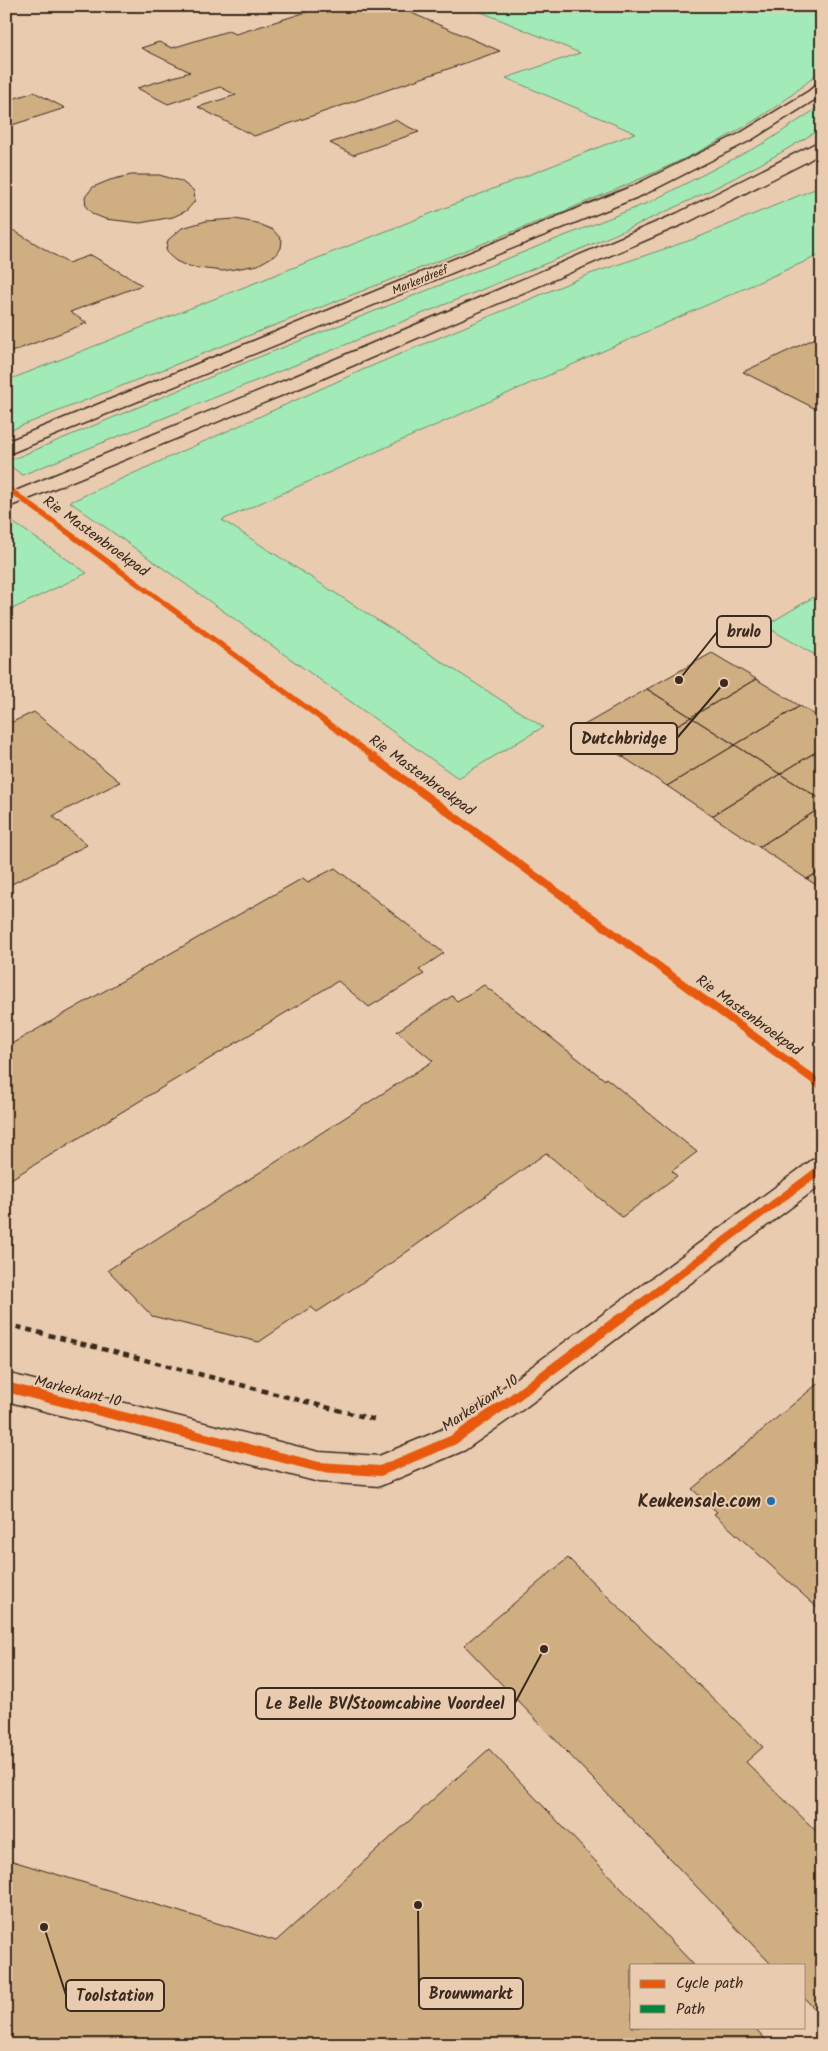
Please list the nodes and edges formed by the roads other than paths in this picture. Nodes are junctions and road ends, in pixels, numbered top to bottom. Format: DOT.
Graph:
graph roads {
  1 [pos="822,87"];
  2 [pos="822,144"];
  3 [pos="6,449"];
  4 [pos="6,502"];
  5 [pos="822,1168"];
  6 [pos="6,1387"];
  1 -- 3 [label="main road, Markerdreef"];
  2 -- 4 [label="main road"];
  5 -- 6 [label="main road, Markerkant 10"];
}
